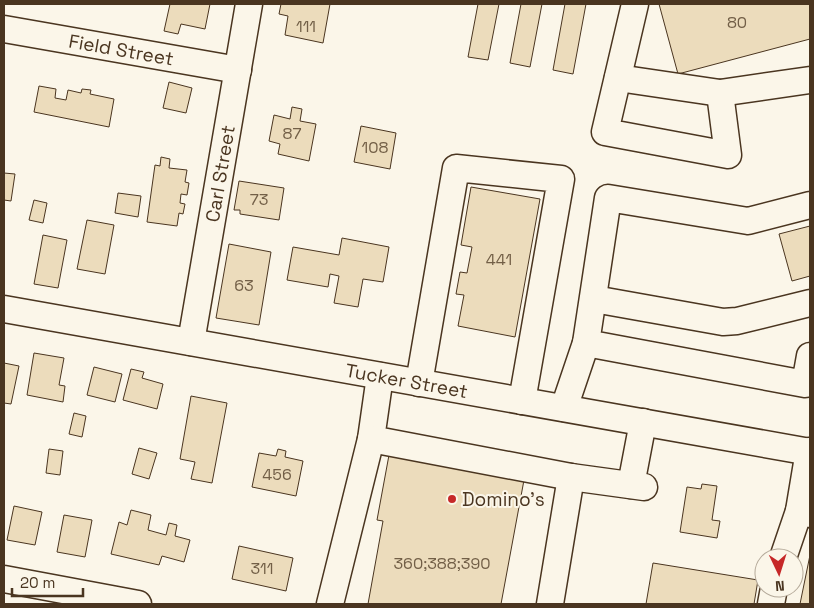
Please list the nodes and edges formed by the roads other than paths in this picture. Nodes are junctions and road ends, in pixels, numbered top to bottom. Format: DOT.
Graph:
graph roads {
  1 [pos="249,4"];
  2 [pos="635,4"];
  3 [pos="4,29"];
  4 [pos="238,70"];
  5 [pos="618,78"];
  6 [pos="810,80"];
  7 [pos="720,93"];
  8 [pos="810,205"];
  9 [pos="594,299"];
  10 [pos="810,303"];
  11 [pos="4,309"];
  12 [pos="191,342"];
  13 [pos="586,343"];
  14 [pos="810,356"];
  15 [pos="380,376"];
  16 [pos="419,383"];
  17 [pos="522,401"];
  18 [pos="564,408"];
  19 [pos="643,422"];
  20 [pos="371,439"];
  21 [pos="809,451"];
  22 [pos="571,477"];
  23 [pos="804,512"];
  24 [pos="788,548"];
  25 [pos="4,579"];
  26 [pos="138,604"];
  27 [pos="330,604"];
  28 [pos="550,604"];
  1 -- 4 [label="street, Carl Street"];
  2 -- 5 [label="street"];
  3 -- 4 [label="street, Field Street"];
  4 -- 12 [label="street, Carl Street"];
  5 -- 7 [label="street"];
  5 -- 7 [label="street"];
  6 -- 7 [label="street"];
  8 -- 9 [label="street"];
  9 -- 10 [label="street"];
  9 -- 13 [label="street"];
  11 -- 12 [label="street, Tucker Street"];
  12 -- 15 [label="street, Tucker Street"];
  13 -- 14 [label="street"];
  13 -- 18 [label="street"];
  15 -- 16 [label="street, Tucker Street"];
  15 -- 20 [label="street"];
  16 -- 17 [label="street, Tucker Street"];
  16 -- 17 [label="street"];
  17 -- 18 [label="street, Tucker Street"];
  18 -- 19 [label="street, Tucker Street"];
  19 -- 21 [label="street, Tucker Street"];
  19 -- 22 [label="street"];
  20 -- 22 [label="street"];
  20 -- 27 [label="street"];
  21 -- 23 [label="street"];
  22 -- 28 [label="street"];
  23 -- 24 [label="street"];
  25 -- 26 [label="street"];
}
